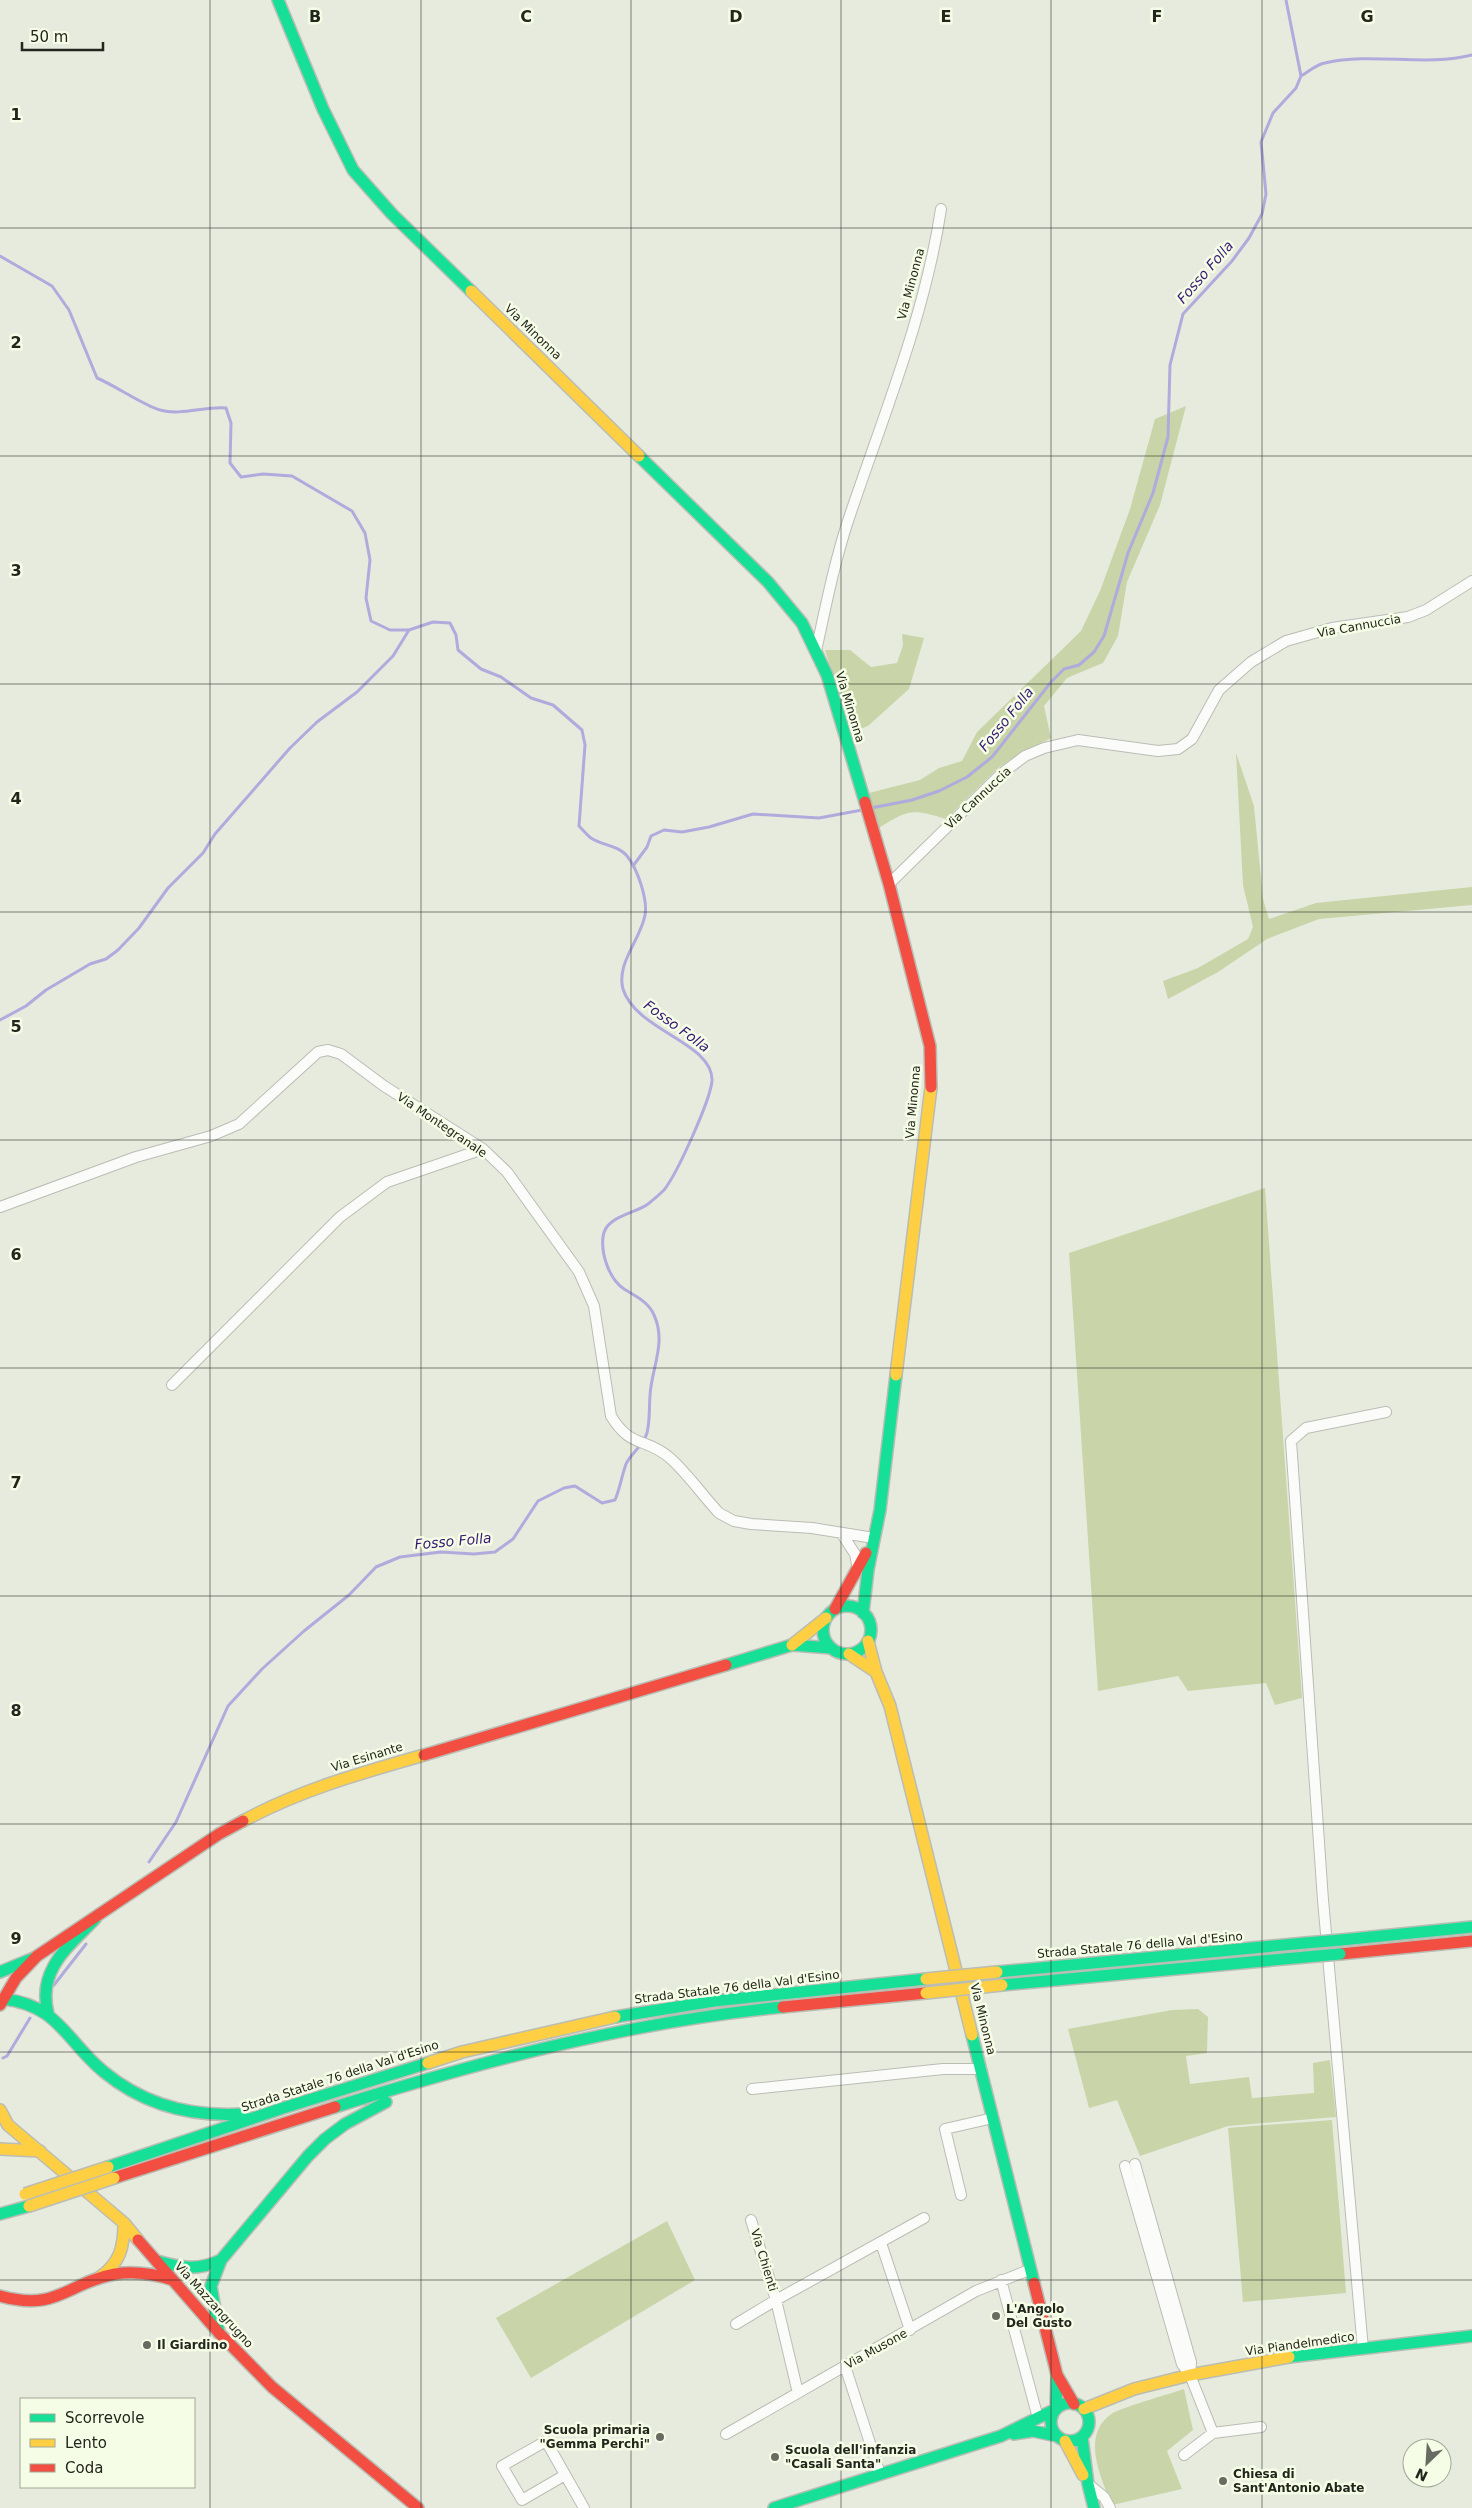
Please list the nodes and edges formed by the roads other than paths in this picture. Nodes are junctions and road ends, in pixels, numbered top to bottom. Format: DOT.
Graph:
graph roads {
  1 [pos="278,0"];
  2 [pos="941,209"];
  3 [pos="1472,581"];
  4 [pos="816,651"];
  5 [pos="889,884"];
  6 [pos="483,1149"];
  7 [pos="0,1207"];
  8 [pos="172,1385"];
  9 [pos="1386,1412"];
  10 [pos="842,1534"];
  11 [pos="874,1538"];
  12 [pos="858,1569"];
  13 [pos="835,1609"];
  14 [pos="864,1613"];
  15 [pos="826,1618"];
  16 [pos="868,1641"];
  17 [pos="792,1646"];
  18 [pos="831,1648"];
  19 [pos="849,1654"];
  20 [pos="876,1672"];
  21 [pos="95,1919"];
  22 [pos="1472,1927"];
  23 [pos="1472,1941"];
  24 [pos="37,1956"];
  25 [pos="0,1972"];
  26 [pos="1,2000"];
  27 [pos="48,2013"];
  28 [pos="556,2044"];
  29 [pos="981,2068"];
  30 [pos="752,2089"];
  31 [pos="283,2108"];
  32 [pos="0,2110"];
  33 [pos="993,2118"];
  34 [pos="0,2149"];
  35 [pos="40,2151"];
  36 [pos="1130,2165"];
  37 [pos="20,2195"];
  38 [pos="961,2195"];
  39 [pos="0,2214"];
  40 [pos="924,2218"];
  41 [pos="751,2220"];
  42 [pos="124,2224"];
  43 [pos="881,2242"];
  44 [pos="221,2260"];
  45 [pos="157,2262"];
  46 [pos="1029,2270"];
  47 [pos="95,2280"];
  48 [pos="173,2280"];
  49 [pos="1001,2280"];
  50 [pos="0,2296"];
  51 [pos="776,2300"];
  52 [pos="736,2324"];
  53 [pos="910,2330"];
  54 [pos="219,2333"];
  55 [pos="1472,2336"];
  56 [pos="1363,2349"];
  57 [pos="845,2366"];
  58 [pos="1057,2375"];
  59 [pos="1190,2375"];
  60 [pos="1134,2389"];
  61 [pos="798,2393"];
  62 [pos="1079,2407"];
  63 [pos="1056,2409"];
  64 [pos="1038,2418"];
  65 [pos="1089,2424"];
  66 [pos="1261,2427"];
  67 [pos="1213,2433"];
  68 [pos="726,2434"];
  69 [pos="1001,2436"];
  70 [pos="1082,2437"];
  71 [pos="1061,2438"];
  72 [pos="1184,2455"];
  73 [pos="880,2474"];
  74 [pos="565,2475"];
  75 [pos="1088,2484"];
  76 [pos="418,2508"];
  77 [pos="584,2508"];
  78 [pos="774,2508"];
  79 [pos="1094,2508"];
  80 [pos="1110,2508"];
  1 -- 4 [label="main road, Via Minonna"];
  2 -- 4 [label="street, Via Minonna"];
  3 -- 5 [label="street, Via Cannuccia"];
  4 -- 5 [label="main road, Via Minonna"];
  5 -- 11 [label="main road, Via Minonna"];
  6 -- 7 [label="street, Via Montegranale"];
  6 -- 8 [label="street"];
  6 -- 10 [label="street, Via Montegranale"];
  9 -- 56 [label="street"];
  10 -- 11 [label="street, Via Montegranale"];
  10 -- 12 [label="street"];
  11 -- 12 [label="main road, Via Minonna"];
  11 -- 14 [label="main road, Via Minonna"];
  12 -- 13 [label="main road, Via Minonna"];
  13 -- 14 [label="main road"];
  13 -- 15 [label="main road"];
  14 -- 16 [label="main road"];
  15 -- 17 [label="main road, Via Esinante"];
  15 -- 18 [label="main road"];
  16 -- 19 [label="main road"];
  16 -- 20 [label="main road, Via Minonna"];
  17 -- 18 [label="main road, Via Esinante"];
  17 -- 21 [label="main road, Via Esinante"];
  18 -- 19 [label="main road"];
  19 -- 20 [label="main road"];
  20 -- 29 [label="main road, Via Minonna"];
  21 -- 24 [label="main road, Via Esinante"];
  21 -- 27 [label="main road"];
  22 -- 31 [label="main road, Strada Statale 76 della Val d'Esino, bridge"];
  23 -- 28 [label="main road, Strada Statale 76 della Val d'Esino, bridge"];
  24 -- 25 [label="main road"];
  24 -- 26 [label="main road, Via Esinante"];
  26 -- 27 [label="main road"];
  27 -- 31 [label="main road"];
  28 -- 39 [label="main road, Strada Statale 76 della Val d'Esino, bridge"];
  28 -- 44 [label="main road"];
  29 -- 30 [label="street"];
  29 -- 33 [label="main road, Via Minonna"];
  31 -- 37 [label="main road, Strada Statale 76 della Val d'Esino, bridge"];
  32 -- 35 [label="main road, Via Mazzangrugno"];
  33 -- 38 [label="street"];
  33 -- 46 [label="main road, Via Minonna"];
  34 -- 35 [label="main road"];
  35 -- 42 [label="main road, Via Mazzangrugno"];
  36 -- 59 [label="street"];
  40 -- 43 [label="street"];
  41 -- 51 [label="street, Via Chienti"];
  42 -- 45 [label="main road, Via Mazzangrugno"];
  42 -- 47 [label="main road"];
  43 -- 51 [label="street"];
  43 -- 53 [label="street"];
  44 -- 45 [label="main road"];
  44 -- 54 [label="main road"];
  45 -- 48 [label="main road, Via Mazzangrugno"];
  46 -- 49 [label="street, Via Musone"];
  46 -- 58 [label="main road, Via Minonna"];
  47 -- 48 [label="main road"];
  47 -- 50 [label="main road"];
  48 -- 54 [label="main road, Via Mazzangrugno"];
  49 -- 53 [label="street, Via Musone"];
  49 -- 64 [label="street"];
  51 -- 52 [label="street"];
  51 -- 61 [label="street, Via Chienti"];
  53 -- 57 [label="street, Via Musone"];
  54 -- 76 [label="main road, Via Mazzangrugno"];
  55 -- 56 [label="main road, Via Piandelmedico"];
  56 -- 59 [label="main road, Via Piandelmedico"];
  57 -- 61 [label="street, Via Musone"];
  57 -- 73 [label="street"];
  58 -- 62 [label="main road, Via Minonna"];
  58 -- 63 [label="main road, Via Minonna"];
  59 -- 60 [label="main road, Via Piandelmedico"];
  59 -- 67 [label="street"];
  60 -- 62 [label="main road, Via Piandelmedico"];
  60 -- 65 [label="main road, Via Piandelmedico"];
  61 -- 68 [label="street, Via Musone"];
  62 -- 63 [label="main road"];
  62 -- 65 [label="main road, Via Minonna"];
  63 -- 64 [label="main road"];
  63 -- 71 [label="main road, Via Minonna"];
  64 -- 69 [label="main road"];
  65 -- 70 [label="main road"];
  66 -- 67 [label="street"];
  67 -- 72 [label="street"];
  69 -- 71 [label="main road"];
  69 -- 73 [label="main road"];
  70 -- 71 [label="main road"];
  70 -- 75 [label="main road, Via Minonna"];
  71 -- 75 [label="main road, Via Minonna"];
  73 -- 78 [label="main road"];
  74 -- 74 [label="street"];
  74 -- 77 [label="street"];
  75 -- 79 [label="main road, Via Minonna"];
  75 -- 80 [label="street"];
}
